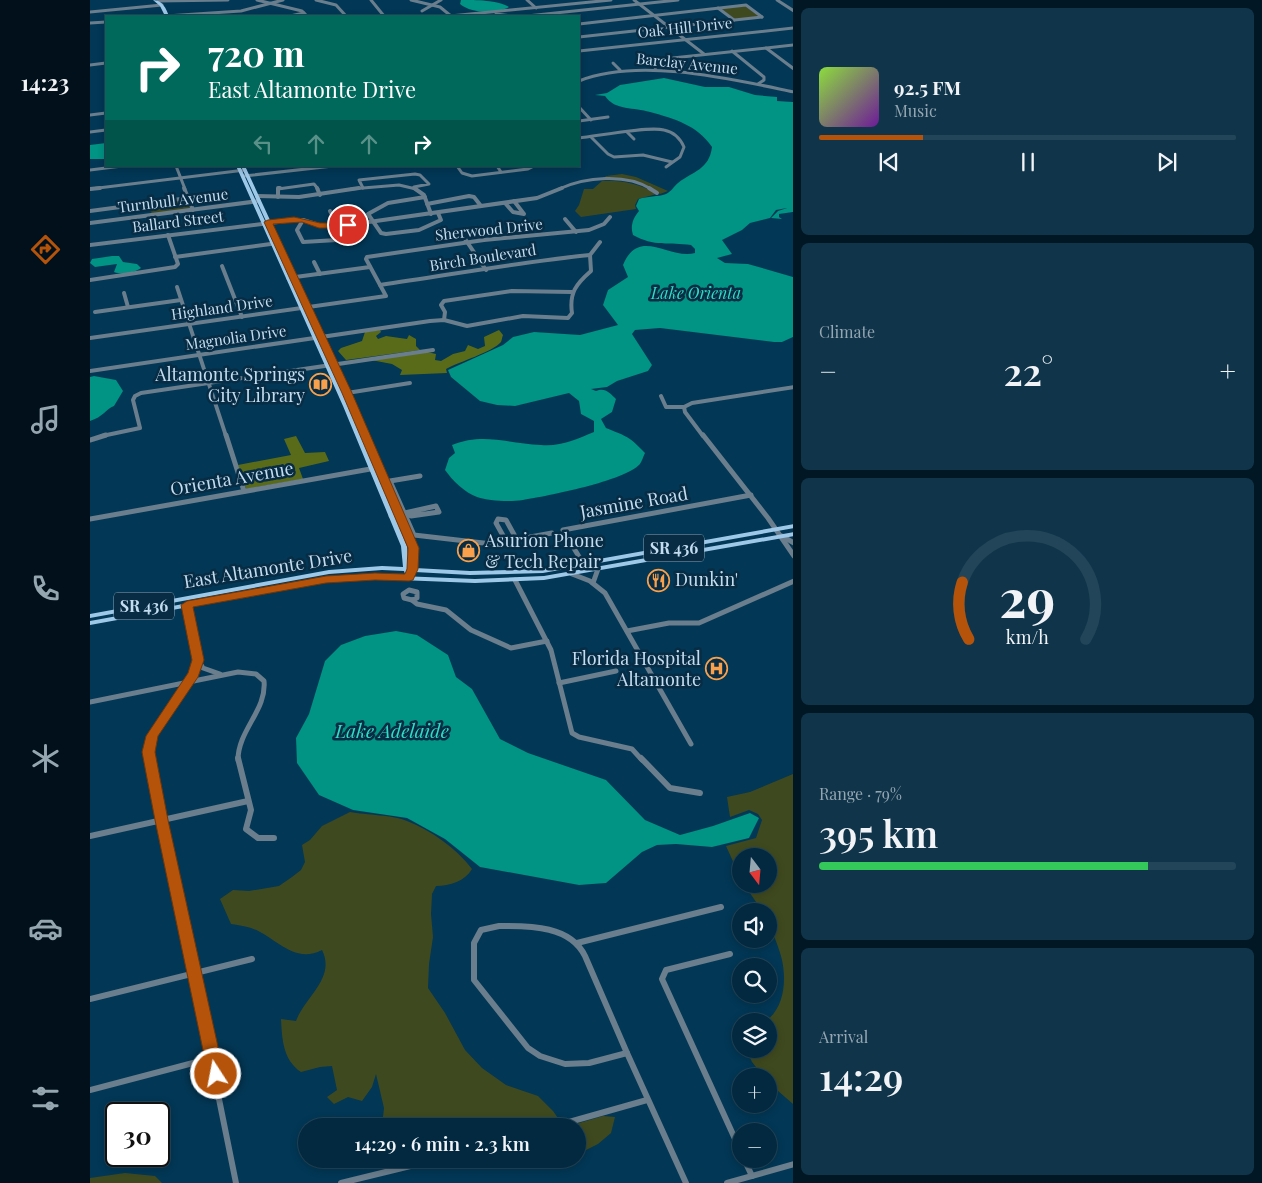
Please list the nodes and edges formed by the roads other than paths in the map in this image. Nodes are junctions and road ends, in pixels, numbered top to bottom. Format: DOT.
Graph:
graph roads {
  1 [pos="228,0"];
  2 [pos="258,0"];
  3 [pos="283,0"];
  4 [pos="316,0"];
  5 [pos="371,0"];
  6 [pos="411,0"];
  7 [pos="441,0"];
  8 [pos="572,0"];
  9 [pos="604,0"];
  10 [pos="611,0"];
  11 [pos="636,0"];
  12 [pos="678,0"];
  13 [pos="777,0"];
  14 [pos="156,1"];
  15 [pos="528,1"];
  16 [pos="536,1"];
  17 [pos="270,4"];
  18 [pos="576,4"];
  19 [pos="642,4"];
  20 [pos="162,5"];
  21 [pos="433,5"];
  22 [pos="536,8"];
  23 [pos="718,8"];
  24 [pos="422,11"];
  25 [pos="507,11"];
  26 [pos="793,11"];
  27 [pos="90,12"];
  28 [pos="488,12"];
  29 [pos="167,15"];
  30 [pos="182,15"];
  31 [pos="306,15"];
  32 [pos="345,15"];
  33 [pos="383,15"];
  34 [pos="449,15"];
  35 [pos="474,15"];
  36 [pos="506,15"];
  37 [pos="511,15"];
  38 [pos="537,15"];
  39 [pos="656,15"];
  40 [pos="734,20"];
  41 [pos="105,22"];
  42 [pos="90,23"];
  43 [pos="580,24"];
  44 [pos="670,27"];
  45 [pos="793,28"];
  46 [pos="580,37"];
  47 [pos="685,39"];
  48 [pos="793,45"];
  49 [pos="766,48"];
  50 [pos="580,51"];
  51 [pos="732,51"];
  52 [pos="704,54"];
  53 [pos="105,63"];
  54 [pos="613,63"];
  55 [pos="90,66"];
  56 [pos="793,68"];
  57 [pos="620,70"];
  58 [pos="655,70"];
  59 [pos="708,70"];
  60 [pos="704,76"];
  61 [pos="580,80"];
  62 [pos="758,84"];
  63 [pos="793,92"];
  64 [pos="580,108"];
  65 [pos="105,113"];
  66 [pos="90,115"];
  67 [pos="608,117"];
  68 [pos="591,120"];
  69 [pos="580,121"];
  70 [pos="105,130"];
  71 [pos="90,132"];
  72 [pos="627,132"];
  73 [pos="591,137"];
  74 [pos="580,138"];
  75 [pos="634,139"];
  76 [pos="672,162"];
  77 [pos="666,166"];
  78 [pos="114,167"];
  79 [pos="176,167"];
  80 [pos="283,167"];
  81 [pos="323,167"];
  82 [pos="458,167"];
  83 [pos="498,167"];
  84 [pos="534,167"];
  85 [pos="90,170"];
  86 [pos="242,171"];
  87 [pos="285,171"];
  88 [pos="502,172"];
  89 [pos="180,178"];
  90 [pos="313,178"];
  91 [pos="316,185"];
  92 [pos="413,187"];
  93 [pos="363,188"];
  94 [pos="90,189"];
  95 [pos="320,194"];
  96 [pos="657,194"];
  97 [pos="278,196"];
  98 [pos="425,197"];
  99 [pos="188,198"];
  100 [pos="256,200"];
  101 [pos="514,202"];
  102 [pos="505,203"];
  103 [pos="427,204"];
  104 [pos="481,206"];
  105 [pos="193,210"];
  106 [pos="90,211"];
  107 [pos="330,211"];
  108 [pos="438,213"];
  109 [pos="432,214"];
  110 [pos="610,217"];
  111 [pos="565,219"];
  112 [pos="303,220"];
  113 [pos="265,222"];
  114 [pos="374,222"];
  115 [pos="90,223"];
  116 [pos="338,226"];
  117 [pos="576,232"];
  118 [pos="461,233"];
  119 [pos="168,235"];
  120 [pos="467,242"];
  121 [pos="600,242"];
  122 [pos="275,244"];
  123 [pos="90,245"];
  124 [pos="590,255"];
  125 [pos="175,257"];
  126 [pos="314,262"];
  127 [pos="222,266"];
  128 [pos="370,267"];
  129 [pos="486,270"];
  130 [pos="320,274"];
  131 [pos="291,278"];
  132 [pos="90,280"];
  133 [pos="380,285"];
  134 [pos="177,286"];
  135 [pos="572,292"];
  136 [pos="124,293"];
  137 [pos="181,300"];
  138 [pos="128,307"];
  139 [pos="304,308"];
  140 [pos="95,312"];
  141 [pos="242,317"];
  142 [pos="444,320"];
  143 [pos="189,324"];
  144 [pos="318,337"];
  145 [pos="90,338"];
  146 [pos="433,350"];
  147 [pos="199,355"];
  148 [pos="330,365"];
  149 [pos="90,371"];
  150 [pos="410,383"];
  151 [pos="208,384"];
  152 [pos="793,387"];
  153 [pos="347,393"];
  154 [pos="660,396"];
  155 [pos="349,406"];
  156 [pos="684,407"];
  157 [pos="90,440"];
  158 [pos="379,467"];
  159 [pos="371,469"];
  160 [pos="420,476"];
  161 [pos="244,491"];
  162 [pos="751,495"];
  163 [pos="398,515"];
  164 [pos="90,519"];
  165 [pos="793,526"];
  166 [pos="779,532"];
  167 [pos="552,533"];
  168 [pos="793,534"];
  169 [pos="517,540"];
  170 [pos="506,542"];
  171 [pos="793,543"];
  172 [pos="404,546"];
  173 [pos="650,553"];
  174 [pos="793,556"];
  175 [pos="642,561"];
  176 [pos="584,565"];
  177 [pos="392,568"];
  178 [pos="409,569"];
  179 [pos="598,569"];
  180 [pos="572,574"];
  181 [pos="515,576"];
  182 [pos="409,577"];
  183 [pos="793,581"];
  184 [pos="273,582"];
  185 [pos="593,583"];
  186 [pos="793,586"];
  187 [pos="779,589"];
  188 [pos="266,590"];
  189 [pos="409,590"];
  190 [pos="412,600"];
  191 [pos="187,601"];
  192 [pos="90,616"];
  193 [pos="90,623"];
  194 [pos="627,631"];
  195 [pos="547,641"];
  196 [pos="198,660"];
  197 [pos="616,671"];
  198 [pos="222,675"];
  199 [pos="188,681"];
  200 [pos="559,683"];
  201 [pos="90,702"];
  202 [pos="691,744"];
  203 [pos="700,793"];
  204 [pos="248,801"];
  205 [pos="161,820"];
  206 [pos="90,836"];
  207 [pos="274,838"];
  208 [pos="721,907"];
  209 [pos="577,943"];
  210 [pos="730,954"];
  211 [pos="252,959"];
  212 [pos="195,973"];
  213 [pos="90,999"];
  214 [pos="628,1053"];
  215 [pos="212,1058"];
  216 [pos="90,1090"];
  217 [pos="647,1100"];
  218 [pos="583,1118"];
  219 [pos="732,1133"];
  220 [pos="793,1164"];
  221 [pos="402,1168"];
  222 [pos="748,1168"];
  223 [pos="752,1176"];
  224 [pos="236,1183"];
  225 [pos="341,1183"];
  226 [pos="686,1183"];
  227 [pos="727,1183"];
  1 -- 14 [label="street"];
  2 -- 17 [label="street"];
  3 -- 17 [label="street"];
  4 -- 32 [label="street"];
  5 -- 33 [label="street"];
  6 -- 21 [label="street"];
  7 -- 21 [label="street"];
  8 -- 18 [label="street"];
  9 -- 10 [label="street"];
  9 -- 18 [label="street"];
  11 -- 19 [label="street"];
  12 -- 19 [label="street"];
  13 -- 26 [label="street"];
  14 -- 20 [label="main road"];
  15 -- 16 [label="street"];
  15 -- 22 [label="street"];
  17 -- 30 [label="street"];
  17 -- 31 [label="street"];
  18 -- 22 [label="street"];
  19 -- 38 [label="street"];
  19 -- 39 [label="street"];
  20 -- 27 [label="street"];
  20 -- 29 [label="main road"];
  21 -- 24 [label="street"];
  21 -- 34 [label="street"];
  22 -- 25 [label="street"];
  23 -- 39 [label="street"];
  23 -- 40 [label="street"];
  23 -- 40 [label="street"];
  25 -- 28 [label="street"];
  25 -- 37 [label="street"];
  28 -- 35 [label="street"];
  28 -- 36 [label="street"];
  39 -- 43 [label="street"];
  39 -- 44 [label="street"];
  40 -- 44 [label="street"];
  41 -- 42 [label="street"];
  44 -- 46 [label="street"];
  44 -- 47 [label="street"];
  45 -- 47 [label="street, Oak Hill Drive"];
  47 -- 50 [label="street, Oak Hill Drive"];
  47 -- 52 [label="street"];
  48 -- 49 [label="street"];
  49 -- 51 [label="street"];
  49 -- 56 [label="street"];
  51 -- 52 [label="street"];
  51 -- 62 [label="street"];
  52 -- 58 [label="street"];
  53 -- 55 [label="street"];
  54 -- 57 [label="street"];
  57 -- 58 [label="street, Barclay Avenue"];
  57 -- 61 [label="street, Barclay Avenue"];
  58 -- 60 [label="street, Barclay Avenue"];
  59 -- 60 [label="street"];
  60 -- 62 [label="street, Barclay Avenue"];
  62 -- 63 [label="street, Barclay Avenue"];
  64 -- 68 [label="street"];
  65 -- 66 [label="street"];
  67 -- 68 [label="street"];
  68 -- 69 [label="street"];
  70 -- 71 [label="street"];
  72 -- 73 [label="street"];
  72 -- 75 [label="street"];
  72 -- 76 [label="street"];
  73 -- 74 [label="street"];
  73 -- 76 [label="street"];
  76 -- 77 [label="street"];
  78 -- 85 [label="street"];
  79 -- 89 [label="street"];
  80 -- 87 [label="street"];
  81 -- 87 [label="street"];
  82 -- 88 [label="street"];
  83 -- 88 [label="street"];
  84 -- 88 [label="street"];
  86 -- 87 [label="street"];
  86 -- 89 [label="street"];
  86 -- 100 [label="main road"];
  89 -- 94 [label="street"];
  89 -- 99 [label="street"];
  90 -- 91 [label="street"];
  91 -- 95 [label="street"];
  91 -- 97 [label="street"];
  92 -- 93 [label="street"];
  92 -- 93 [label="street"];
  92 -- 98 [label="street"];
  93 -- 95 [label="street"];
  95 -- 97 [label="street"];
  96 -- 101 [label="street, Ballard Street"];
  97 -- 100 [label="street, Turnbull Avenue"];
  98 -- 103 [label="street"];
  98 -- 114 [label="street"];
  99 -- 105 [label="street"];
  99 -- 106 [label="street"];
  100 -- 105 [label="street, Turnbull Avenue"];
  100 -- 113 [label="main road"];
  101 -- 102 [label="street, Ballard Street"];
  101 -- 102 [label="street"];
  102 -- 104 [label="street, Ballard Street"];
  103 -- 104 [label="street"];
  103 -- 109 [label="street"];
  104 -- 108 [label="street, Ballard Street"];
  105 -- 115 [label="street, Turnbull Avenue"];
  107 -- 116 [label="street"];
  108 -- 109 [label="street, Ballard Street"];
  108 -- 114 [label="street"];
  109 -- 114 [label="street, Ballard Street"];
  110 -- 117 [label="street, Sherwood Drive"];
  111 -- 117 [label="street"];
  112 -- 113 [label="street, Ballard Street"];
  112 -- 116 [label="street, Ballard Street"];
  112 -- 116 [label="street"];
  113 -- 119 [label="street, Ballard Street"];
  113 -- 122 [label="main road"];
  114 -- 116 [label="street, Ballard Street"];
  117 -- 120 [label="street, Sherwood Drive"];
  118 -- 120 [label="street"];
  119 -- 123 [label="street, Ballard Street"];
  119 -- 125 [label="street"];
  120 -- 128 [label="street, Sherwood Drive"];
  120 -- 129 [label="street"];
  121 -- 124 [label="street"];
  122 -- 125 [label="street"];
  122 -- 131 [label="main road"];
  124 -- 129 [label="street, Birch Boulevard"];
  124 -- 135 [label="street"];
  125 -- 132 [label="street"];
  126 -- 130 [label="street"];
  127 -- 141 [label="street"];
  128 -- 130 [label="street"];
  128 -- 133 [label="street"];
  129 -- 133 [label="street, Birch Boulevard"];
  130 -- 131 [label="street"];
  131 -- 139 [label="main road"];
  133 -- 139 [label="street, Highland Drive"];
  134 -- 137 [label="street"];
  135 -- 142 [label="street"];
  135 -- 142 [label="street"];
  136 -- 138 [label="street"];
  137 -- 138 [label="street"];
  137 -- 143 [label="street"];
  138 -- 140 [label="street"];
  139 -- 141 [label="street, Highland Drive"];
  139 -- 144 [label="main road"];
  141 -- 143 [label="street, Highland Drive"];
  142 -- 144 [label="street, Magnolia Drive"];
  143 -- 145 [label="street, Highland Drive"];
  143 -- 147 [label="street"];
  144 -- 147 [label="street, Magnolia Drive"];
  144 -- 148 [label="main road"];
  146 -- 148 [label="street"];
  147 -- 149 [label="street, Magnolia Drive"];
  147 -- 151 [label="street"];
  148 -- 151 [label="street"];
  148 -- 153 [label="main road"];
  148 -- 155 [label="main road"];
  150 -- 153 [label="street"];
  151 -- 157 [label="street"];
  151 -- 161 [label="street"];
  152 -- 156 [label="street"];
  153 -- 155 [label="main road"];
  154 -- 156 [label="street"];
  155 -- 158 [label="main road"];
  155 -- 159 [label="main road"];
  156 -- 162 [label="street"];
  158 -- 159 [label="street, Orienta Avenue"];
  158 -- 163 [label="main road"];
  159 -- 161 [label="street, Orienta Avenue"];
  159 -- 163 [label="main road"];
  160 -- 163 [label="street"];
  161 -- 164 [label="street, Orienta Avenue"];
  162 -- 166 [label="street"];
  162 -- 176 [label="street, Jasmine Road"];
  163 -- 163 [label="street"];
  163 -- 170 [label="street"];
  163 -- 172 [label="main road"];
  163 -- 178 [label="main road"];
  165 -- 166 [label="main road, SR 436"];
  166 -- 168 [label="main road, East Altamonte Drive / SR 436"];
  166 -- 171 [label="street"];
  166 -- 173 [label="main road, SR 436"];
  166 -- 174 [label="street"];
  166 -- 175 [label="main road, East Altamonte Drive / SR 436"];
  167 -- 169 [label="street"];
  169 -- 170 [label="street"];
  169 -- 170 [label="street"];
  172 -- 177 [label="main road"];
  172 -- 178 [label="main road"];
  173 -- 175 [label="main road"];
  173 -- 176 [label="main road, SR 436"];
  175 -- 179 [label="main road, East Altamonte Drive / SR 436"];
  176 -- 181 [label="main road, SR 436"];
  177 -- 178 [label="main road, SR 436"];
  177 -- 184 [label="main road, East Altamonte Drive / SR 436"];
  178 -- 181 [label="main road, SR 436"];
  178 -- 182 [label="main road"];
  179 -- 180 [label="main road, East Altamonte Drive / SR 436"];
  179 -- 185 [label="street"];
  180 -- 181 [label="main road, East Altamonte Drive / SR 436"];
  180 -- 185 [label="street"];
  181 -- 182 [label="main road, East Altamonte Drive / SR 436"];
  181 -- 195 [label="street"];
  182 -- 188 [label="main road, East Altamonte Drive / SR 436"];
  182 -- 189 [label="street"];
  183 -- 187 [label="street"];
  184 -- 188 [label="main road"];
  184 -- 191 [label="main road, East Altamonte Drive / SR 436"];
  185 -- 194 [label="street"];
  186 -- 187 [label="street"];
  187 -- 194 [label="street"];
  188 -- 191 [label="main road, East Altamonte Drive / SR 436"];
  189 -- 190 [label="street"];
  189 -- 190 [label="street"];
  190 -- 195 [label="street"];
  191 -- 192 [label="main road, East Altamonte Drive / SR 436"];
  191 -- 193 [label="main road, East Altamonte Drive / SR 436"];
  191 -- 196 [label="street"];
  194 -- 202 [label="street"];
  195 -- 200 [label="street"];
  196 -- 198 [label="street"];
  196 -- 199 [label="street"];
  197 -- 200 [label="street"];
  198 -- 199 [label="street"];
  198 -- 204 [label="street"];
  199 -- 201 [label="street"];
  199 -- 205 [label="street"];
  200 -- 203 [label="street"];
  204 -- 205 [label="street"];
  204 -- 207 [label="street"];
  205 -- 206 [label="street"];
  205 -- 212 [label="street"];
  208 -- 209 [label="street"];
  209 -- 214 [label="street"];
  209 -- 214 [label="street"];
  210 -- 219 [label="street"];
  211 -- 212 [label="street"];
  212 -- 213 [label="street"];
  212 -- 215 [label="street"];
  214 -- 217 [label="street"];
  215 -- 216 [label="street"];
  215 -- 224 [label="street"];
  217 -- 218 [label="street"];
  217 -- 226 [label="street"];
  220 -- 223 [label="street"];
  221 -- 225 [label="street"];
  222 -- 223 [label="street"];
  223 -- 227 [label="street"];
}
